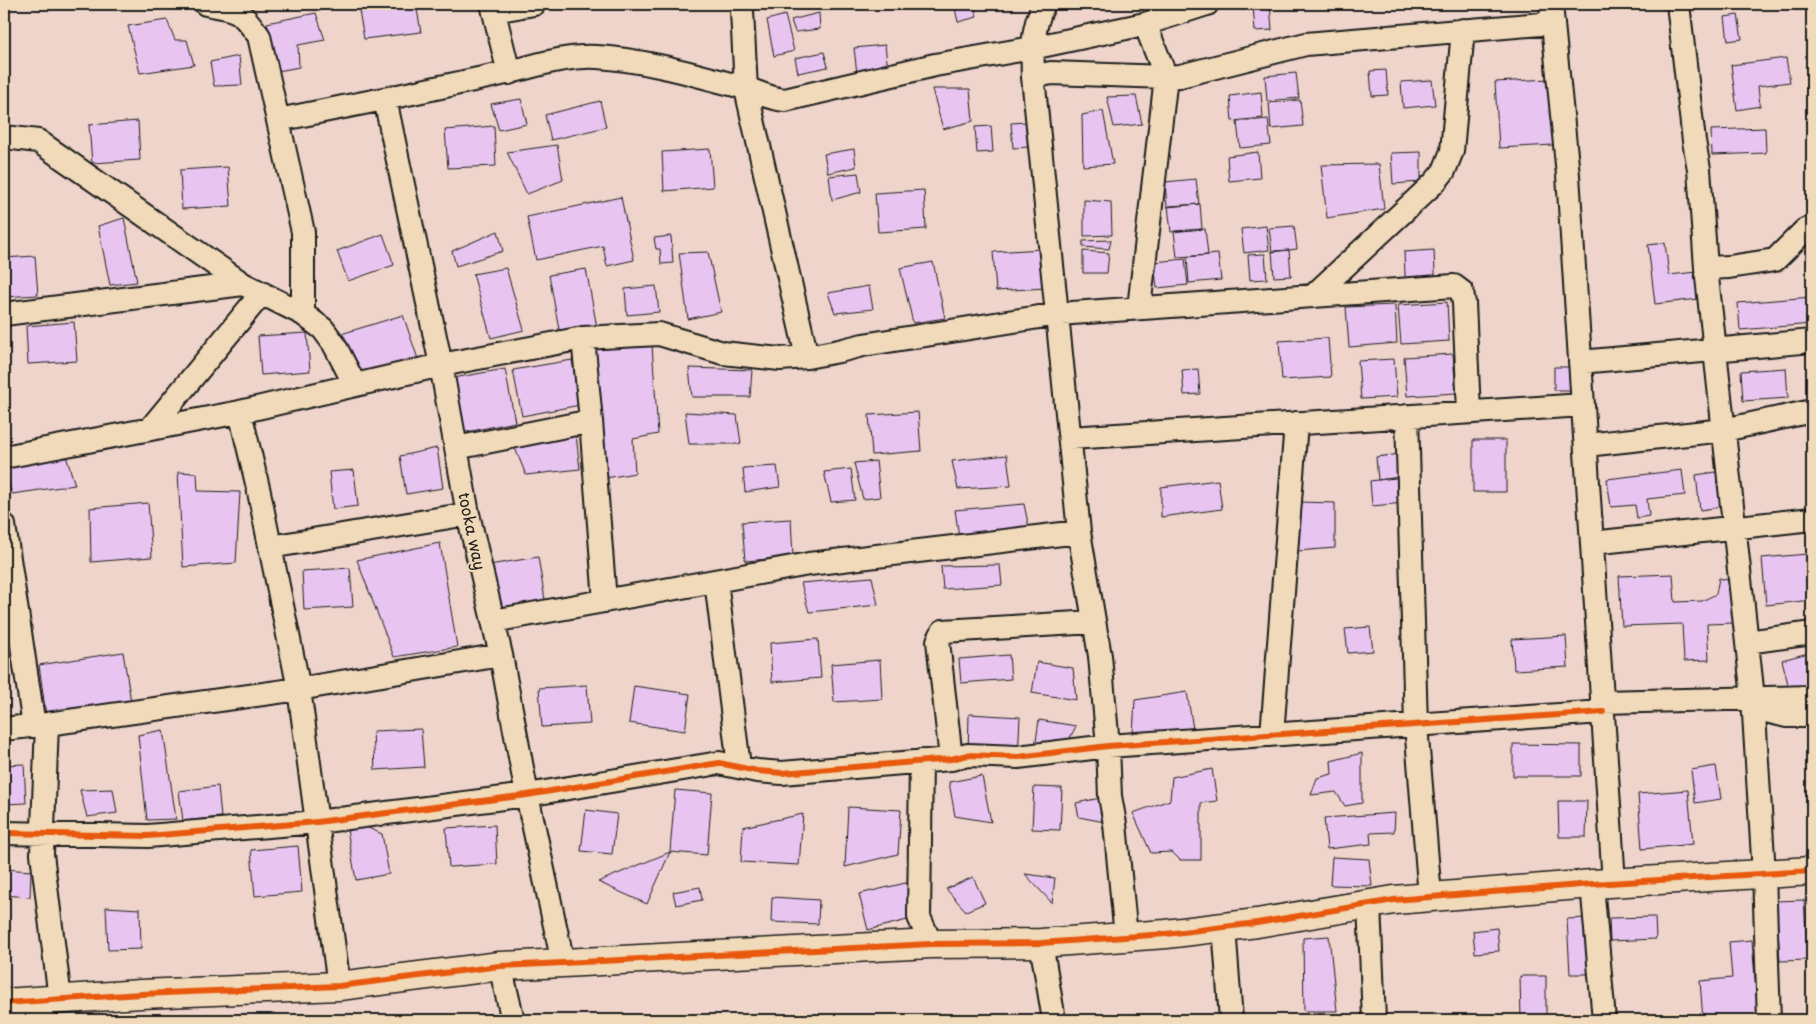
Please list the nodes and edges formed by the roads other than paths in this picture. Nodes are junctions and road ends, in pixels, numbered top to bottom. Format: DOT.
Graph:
graph roads {
  1 [pos="206,4"];
  2 [pos="534,4"];
  3 [pos="743,4"];
  4 [pos="1044,4"];
  5 [pos="1207,4"];
  6 [pos="1678,4"];
  7 [pos="493,8"];
  8 [pos="1552,13"];
  9 [pos="1145,24"];
  10 [pos="1462,30"];
  11 [pos="1032,48"];
  12 [pos="509,73"];
  13 [pos="1033,77"];
  14 [pos="1166,77"];
  15 [pos="746,89"];
  16 [pos="385,99"];
  17 [pos="278,120"];
  18 [pos="4,137"];
  19 [pos="1812,228"];
  20 [pos="1706,268"];
  21 [pos="253,289"];
  22 [pos="1314,295"];
  23 [pos="1139,308"];
  24 [pos="4,314"];
  25 [pos="304,314"];
  26 [pos="1058,314"];
  27 [pos="583,338"];
  28 [pos="1812,340"];
  29 [pos="1715,348"];
  30 [pos="807,357"];
  31 [pos="1580,362"];
  32 [pos="441,365"];
  33 [pos="355,385"];
  34 [pos="1583,405"];
  35 [pos="1812,411"];
  36 [pos="240,412"];
  37 [pos="1469,412"];
  38 [pos="1407,416"];
  39 [pos="591,421"];
  40 [pos="1296,423"];
  41 [pos="150,429"];
  42 [pos="1724,430"];
  43 [pos="1070,438"];
  44 [pos="1586,446"];
  45 [pos="456,448"];
  46 [pos="5,451"];
  47 [pos="468,514"];
  48 [pos="1812,519"];
  49 [pos="4,525"];
  50 [pos="1735,527"];
  51 [pos="1079,532"];
  52 [pos="1592,543"];
  53 [pos="270,548"];
  54 [pos="716,581"];
  55 [pos="605,601"];
  56 [pos="493,621"];
  57 [pos="1094,622"];
  58 [pos="1812,634"];
  59 [pos="1747,642"];
  60 [pos="501,654"];
  61 [pos="299,689"];
  62 [pos="1812,697"];
  63 [pos="1754,703"];
  64 [pos="1602,707"];
  65 [pos="1812,716"];
  66 [pos="40,725"];
  67 [pos="1416,725"];
  68 [pos="4,729"];
  69 [pos="1272,735"];
  70 [pos="1108,746"];
  71 [pos="951,759"];
  72 [pos="921,761"];
  73 [pos="739,766"];
  74 [pos="527,795"];
  75 [pos="317,822"];
  76 [pos="4,833"];
  77 [pos="42,833"];
  78 [pos="1812,871"];
  79 [pos="1764,874"];
  80 [pos="1603,884"];
  81 [pos="1430,897"];
  82 [pos="1369,904"];
  83 [pos="1224,927"];
  84 [pos="1126,937"];
  85 [pos="1041,943"];
  86 [pos="931,944"];
  87 [pos="563,963"];
  88 [pos="500,966"];
  89 [pos="339,986"];
  90 [pos="4,1002"];
  91 [pos="49,1007"];
  92 [pos="514,1020"];
  93 [pos="1054,1020"];
  94 [pos="1230,1020"];
  95 [pos="1374,1020"];
  96 [pos="1604,1020"];
  97 [pos="1768,1020"];
  1 -- 17 [label="street"];
  2 -- 7 [label="street"];
  3 -- 15 [label="street"];
  4 -- 11 [label="street"];
  5 -- 9 [label="street"];
  6 -- 20 [label="street"];
  7 -- 12 [label="street"];
  8 -- 10 [label="street"];
  8 -- 31 [label="street"];
  9 -- 11 [label="street"];
  9 -- 14 [label="street"];
  10 -- 14 [label="street"];
  10 -- 22 [label="street"];
  11 -- 13 [label="street"];
  11 -- 15 [label="street"];
  12 -- 15 [label="street"];
  12 -- 16 [label="street"];
  13 -- 14 [label="street"];
  13 -- 26 [label="street"];
  14 -- 23 [label="street"];
  15 -- 30 [label="street"];
  16 -- 17 [label="street"];
  16 -- 32 [label="street, tooka way"];
  17 -- 25 [label="street"];
  18 -- 21 [label="street"];
  19 -- 20 [label="street"];
  20 -- 29 [label="street"];
  21 -- 24 [label="street"];
  21 -- 25 [label="street"];
  21 -- 41 [label="street"];
  22 -- 23 [label="street"];
  22 -- 37 [label="street"];
  23 -- 26 [label="street"];
  25 -- 33 [label="street"];
  26 -- 30 [label="street"];
  26 -- 43 [label="street"];
  27 -- 30 [label="street"];
  27 -- 32 [label="street"];
  27 -- 39 [label="street"];
  28 -- 29 [label="street"];
  29 -- 31 [label="street"];
  29 -- 42 [label="street"];
  31 -- 34 [label="street"];
  32 -- 33 [label="street"];
  32 -- 45 [label="street, tooka way"];
  33 -- 36 [label="street"];
  34 -- 37 [label="street"];
  34 -- 44 [label="street"];
  35 -- 42 [label="street"];
  36 -- 41 [label="street"];
  36 -- 53 [label="street"];
  37 -- 38 [label="street"];
  38 -- 40 [label="street"];
  38 -- 67 [label="street"];
  39 -- 45 [label="street"];
  39 -- 55 [label="street"];
  40 -- 43 [label="street"];
  40 -- 69 [label="street"];
  41 -- 46 [label="street"];
  42 -- 44 [label="street"];
  42 -- 50 [label="street"];
  43 -- 51 [label="street"];
  44 -- 52 [label="street"];
  45 -- 47 [label="street, tooka way"];
  47 -- 53 [label="street"];
  47 -- 56 [label="street, tooka way"];
  48 -- 50 [label="street"];
  49 -- 66 [label="street"];
  50 -- 52 [label="street"];
  50 -- 59 [label="street"];
  51 -- 54 [label="street"];
  51 -- 57 [label="street"];
  52 -- 64 [label="street"];
  53 -- 61 [label="street"];
  54 -- 55 [label="street"];
  54 -- 73 [label="street"];
  55 -- 56 [label="street"];
  56 -- 60 [label="street, tooka way"];
  57 -- 70 [label="street"];
  57 -- 71 [label="street"];
  58 -- 59 [label="street"];
  59 -- 63 [label="street"];
  60 -- 61 [label="street"];
  60 -- 74 [label="street, tooka way"];
  61 -- 66 [label="street"];
  61 -- 75 [label="street"];
  62 -- 63 [label="street"];
  63 -- 64 [label="street"];
  63 -- 65 [label="street"];
  63 -- 79 [label="street"];
  64 -- 67 [label="street"];
  64 -- 80 [label="street"];
  66 -- 68 [label="street"];
  66 -- 77 [label="street"];
  67 -- 69 [label="street"];
  67 -- 81 [label="street"];
  69 -- 70 [label="street"];
  70 -- 71 [label="street"];
  70 -- 84 [label="street"];
  71 -- 72 [label="street"];
  72 -- 73 [label="street"];
  72 -- 86 [label="street"];
  73 -- 74 [label="street"];
  74 -- 75 [label="street"];
  74 -- 87 [label="street, tooka way"];
  75 -- 77 [label="street"];
  75 -- 89 [label="street"];
  76 -- 77 [label="street"];
  77 -- 91 [label="street"];
  78 -- 79 [label="street"];
  79 -- 80 [label="street"];
  79 -- 97 [label="street"];
  80 -- 81 [label="street"];
  80 -- 96 [label="street"];
  81 -- 82 [label="street"];
  82 -- 83 [label="street"];
  82 -- 95 [label="street"];
  83 -- 84 [label="street"];
  83 -- 94 [label="street"];
  84 -- 85 [label="street"];
  85 -- 86 [label="street"];
  85 -- 93 [label="street"];
  86 -- 87 [label="street"];
  87 -- 88 [label="street"];
  88 -- 89 [label="street"];
  88 -- 92 [label="street"];
  89 -- 91 [label="street"];
  90 -- 91 [label="street"];
}
